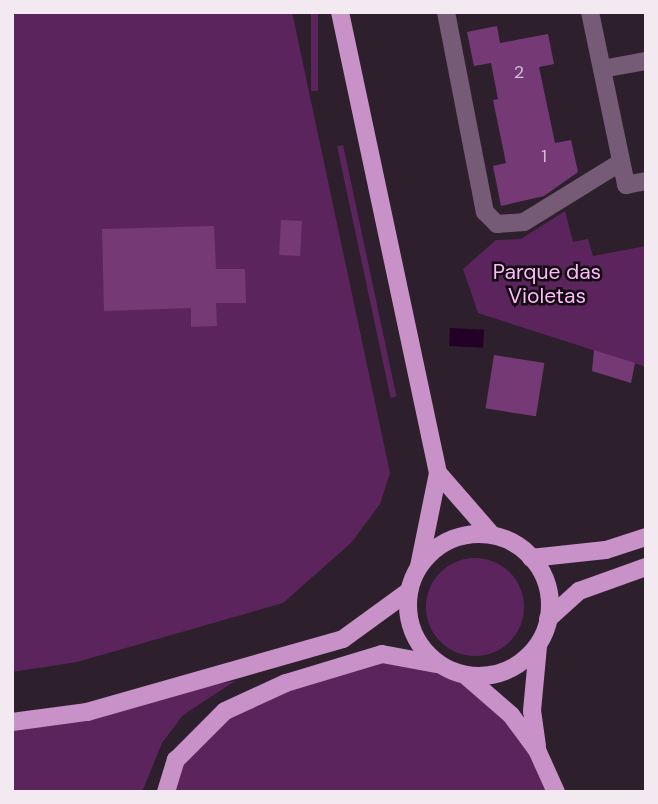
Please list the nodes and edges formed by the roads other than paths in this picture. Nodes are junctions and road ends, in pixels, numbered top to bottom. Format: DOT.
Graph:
graph roads {
  1 [pos="340,12"];
  2 [pos="446,12"];
  3 [pos="590,12"];
  4 [pos="646,61"];
  5 [pos="602,69"];
  6 [pos="621,162"];
  7 [pos="646,180"];
  8 [pos="438,473"];
  9 [pos="492,535"];
  10 [pos="646,537"];
  11 [pos="531,558"];
  12 [pos="419,566"];
  13 [pos="646,567"];
  14 [pos="409,592"];
  15 [pos="548,619"];
  16 [pos="538,645"];
  17 [pos="439,665"];
  18 [pos="465,675"];
  19 [pos="12,722"];
  20 [pos="537,750"];
  21 [pos="166,792"];
  22 [pos="556,792"];
  1 -- 8 [label="main road"];
  2 -- 6 [label="street"];
  3 -- 5 [label="street"];
  4 -- 5 [label="street"];
  5 -- 6 [label="street"];
  6 -- 7 [label="street"];
  8 -- 9 [label="main road"];
  8 -- 12 [label="main road"];
  9 -- 11 [label="main road"];
  9 -- 12 [label="main road"];
  10 -- 11 [label="main road"];
  11 -- 15 [label="main road"];
  12 -- 14 [label="main road"];
  13 -- 15 [label="main road"];
  14 -- 17 [label="main road"];
  14 -- 19 [label="main road"];
  15 -- 16 [label="main road"];
  16 -- 18 [label="main road"];
  16 -- 20 [label="main road"];
  17 -- 18 [label="main road"];
  17 -- 21 [label="main road"];
  18 -- 20 [label="main road"];
  20 -- 22 [label="main road"];
}
